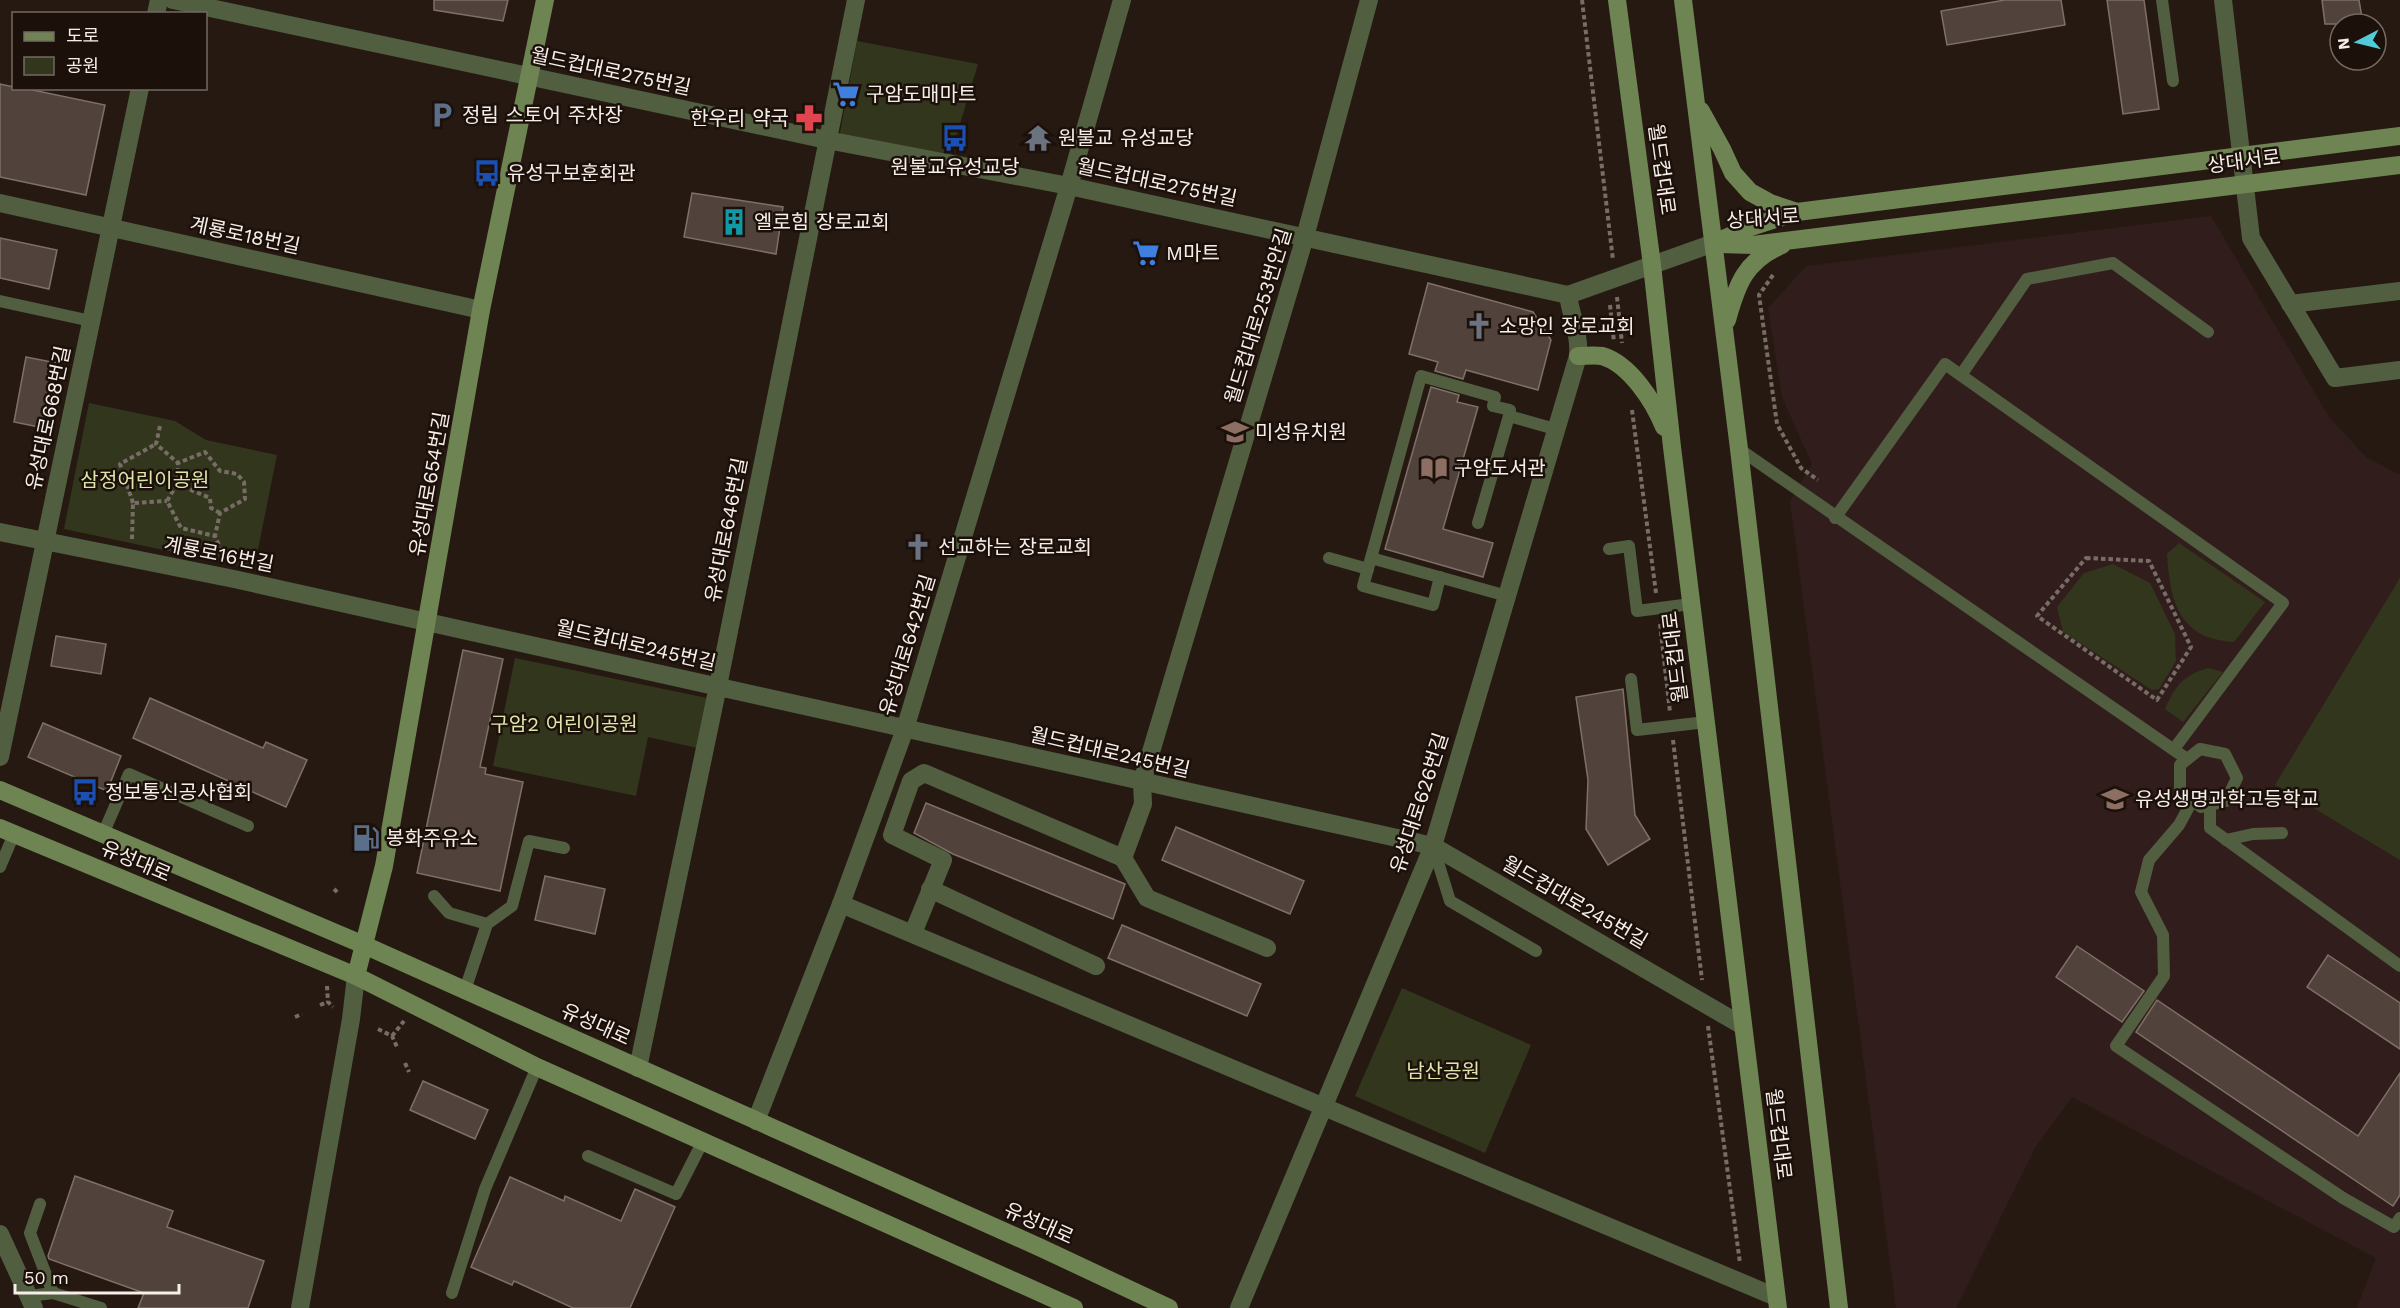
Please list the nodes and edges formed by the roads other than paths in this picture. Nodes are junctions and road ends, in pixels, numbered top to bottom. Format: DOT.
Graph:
graph roads {
  1 [pos="173,0"];
  2 [pos="545,0"];
  3 [pos="855,0"];
  4 [pos="1122,0"];
  5 [pos="1369,0"];
  6 [pos="1617,0"];
  7 [pos="1683,0"];
  8 [pos="2162,0"];
  9 [pos="2223,0"];
  10 [pos="528,76"];
  11 [pos="2173,81"];
  12 [pos="140,90"];
  13 [pos="1695,101"];
  14 [pos="2400,136"];
  15 [pos="827,140"];
  16 [pos="2241,156"];
  17 [pos="2400,165"];
  18 [pos="2244,184"];
  19 [pos="1068,186"];
  20 [pos="0,203"];
  21 [pos="1797,212"];
  22 [pos="111,228"];
  23 [pos="1305,237"];
  24 [pos="1794,239"];
  25 [pos="1714,243"];
  26 [pos="1652,265"];
  27 [pos="2400,291"];
  28 [pos="1568,295"];
  29 [pos="0,301"];
  30 [pos="2290,304"];
  31 [pos="481,310"];
  32 [pos="91,321"];
  33 [pos="1724,330"];
  34 [pos="2208,332"];
  35 [pos="1578,356"];
  36 [pos="2400,370"];
  37 [pos="1961,375"];
  38 [pos="1509,416"];
  39 [pos="1555,429"];
  40 [pos="1672,447"];
  41 [pos="1739,449"];
  42 [pos="1835,518"];
  43 [pos="1478,523"];
  44 [pos="0,532"];
  45 [pos="45,542"];
  46 [pos="1609,549"];
  47 [pos="1329,558"];
  48 [pos="1369,563"];
  49 [pos="1440,577"];
  50 [pos="1507,596"];
  51 [pos="1691,604"];
  52 [pos="428,622"];
  53 [pos="1631,679"];
  54 [pos="718,686"];
  55 [pos="1706,722"];
  56 [pos="905,729"];
  57 [pos="2174,750"];
  58 [pos="0,757"];
  59 [pos="2187,759"];
  60 [pos="1142,782"];
  61 [pos="0,790"];
  62 [pos="2192,801"];
  63 [pos="2210,805"];
  64 [pos="248,826"];
  65 [pos="7,831"];
  66 [pos="2282,833"];
  67 [pos="102,834"];
  68 [pos="2226,840"];
  69 [pos="1433,846"];
  70 [pos="564,848"];
  71 [pos="1123,858"];
  72 [pos="0,867"];
  73 [pos="930,889"];
  74 [pos="434,896"];
  75 [pos="841,904"];
  76 [pos="487,924"];
  77 [pos="913,933"];
  78 [pos="364,945"];
  79 [pos="1267,948"];
  80 [pos="1536,951"];
  81 [pos="1096,966"];
  82 [pos="2400,966"];
  83 [pos="356,976"];
  84 [pos="465,990"];
  85 [pos="1743,1026"];
  86 [pos="537,1067"];
  87 [pos="638,1068"];
  88 [pos="1324,1107"];
  89 [pos="756,1121"];
  90 [pos="703,1141"];
  91 [pos="588,1156"];
  92 [pos="40,1204"];
  93 [pos="2400,1218"];
  94 [pos="0,1234"];
  95 [pos="53,1293"];
  96 [pos="452,1293"];
  97 [pos="32,1302"];
  98 [pos="1777,1302"];
  99 [pos="101,1308"];
  100 [pos="300,1308"];
  101 [pos="1074,1308"];
  102 [pos="1169,1308"];
  103 [pos="1239,1308"];
  104 [pos="1839,1308"];
  1 -- 10 [label="street, 월드컵대로275번길"];
  2 -- 10 [label="street, 유성대로654번길"];
  3 -- 15 [label="street, 유성대로646번길"];
  4 -- 19 [label="street, 유성대로642번길"];
  5 -- 23 [label="street, 월드컵대로253번안길"];
  6 -- 26 [label="street, 월드컵대로"];
  7 -- 13 [label="street, 월드컵대로"];
  8 -- 11 [label="lane"];
  9 -- 16 [label="street"];
  10 -- 15 [label="street, 월드컵대로275번길"];
  10 -- 31 [label="street, 유성대로654번길"];
  12 -- 22 [label="street, 유성대로668번길"];
  13 -- 21 [label="street"];
  13 -- 25 [label="street, 월드컵대로"];
  14 -- 16 [label="street, 상대서로"];
  15 -- 19 [label="street, 월드컵대로275번길"];
  15 -- 54 [label="street, 유성대로646번길"];
  16 -- 18 [label="street"];
  16 -- 21 [label="street, 상대서로"];
  17 -- 18 [label="street, 상대서로"];
  18 -- 24 [label="street, 상대서로"];
  18 -- 30 [label="street"];
  19 -- 23 [label="street, 월드컵대로275번길"];
  19 -- 56 [label="street, 유성대로642번길"];
  20 -- 22 [label="street, 계룡로18번길"];
  21 -- 25 [label="street, 상대서로"];
  22 -- 31 [label="street, 계룡로18번길"];
  22 -- 32 [label="street, 유성대로668번길"];
  23 -- 28 [label="street, 월드컵대로275번길"];
  23 -- 60 [label="street, 월드컵대로253번안길"];
  24 -- 25 [label="street, 상대서로"];
  24 -- 33 [label="street"];
  25 -- 26 [label="street"];
  25 -- 33 [label="street, 월드컵대로"];
  26 -- 28 [label="street"];
  26 -- 40 [label="street, 월드컵대로"];
  27 -- 30 [label="street"];
  28 -- 35 [label="street, 유성대로626번길"];
  29 -- 32 [label="lane"];
  30 -- 36 [label="street"];
  31 -- 52 [label="street, 유성대로654번길"];
  32 -- 45 [label="street, 유성대로668번길"];
  33 -- 41 [label="street, 월드컵대로"];
  34 -- 37 [label="lane"];
  35 -- 39 [label="street, 유성대로626번길"];
  35 -- 40 [label="street"];
  37 -- 42 [label="lane"];
  37 -- 57 [label="lane"];
  38 -- 39 [label="lane"];
  38 -- 43 [label="lane"];
  38 -- 48 [label="lane"];
  39 -- 50 [label="street, 유성대로626번길"];
  40 -- 51 [label="street, 월드컵대로"];
  41 -- 42 [label="lane"];
  41 -- 104 [label="street, 월드컵대로"];
  42 -- 57 [label="lane"];
  44 -- 45 [label="street, 계룡로16번길"];
  45 -- 52 [label="street, 계룡로16번길"];
  45 -- 58 [label="street, 유성대로668번길"];
  46 -- 51 [label="lane"];
  47 -- 48 [label="lane"];
  48 -- 49 [label="lane"];
  48 -- 49 [label="lane"];
  49 -- 50 [label="lane"];
  50 -- 69 [label="street, 유성대로626번길"];
  51 -- 55 [label="street, 월드컵대로"];
  52 -- 54 [label="street, 월드컵대로245번길"];
  52 -- 78 [label="street, 유성대로654번길"];
  53 -- 55 [label="lane"];
  54 -- 56 [label="street, 월드컵대로245번길"];
  54 -- 87 [label="street, 유성대로646번길"];
  55 -- 85 [label="street, 월드컵대로"];
  56 -- 60 [label="street, 월드컵대로245번길"];
  56 -- 75 [label="street, 유성대로642번길"];
  57 -- 59 [label="lane"];
  59 -- 62 [label="lane"];
  59 -- 63 [label="lane"];
  60 -- 69 [label="street, 월드컵대로245번길"];
  60 -- 71 [label="street, 월드컵대로253번안길"];
  61 -- 67 [label="street, 유성대로"];
  62 -- 63 [label="lane"];
  62 -- 93 [label="lane"];
  63 -- 68 [label="lane"];
  64 -- 67 [label="lane"];
  65 -- 72 [label="lane"];
  65 -- 83 [label="street, 유성대로"];
  66 -- 68 [label="lane"];
  67 -- 78 [label="street, 유성대로"];
  68 -- 82 [label="lane"];
  69 -- 80 [label="lane"];
  69 -- 85 [label="street, 월드컵대로245번길"];
  69 -- 88 [label="street, 유성대로626번길"];
  70 -- 76 [label="lane"];
  71 -- 73 [label="street"];
  71 -- 79 [label="street"];
  73 -- 77 [label="street"];
  73 -- 81 [label="street"];
  74 -- 76 [label="lane"];
  75 -- 77 [label="street"];
  75 -- 89 [label="street, 유성대로642번길"];
  76 -- 84 [label="lane"];
  77 -- 88 [label="street"];
  78 -- 83 [label="street, 유성대로654번길"];
  78 -- 84 [label="street, 유성대로"];
  83 -- 86 [label="street, 유성대로"];
  83 -- 100 [label="street"];
  84 -- 87 [label="street, 유성대로"];
  85 -- 98 [label="street, 월드컵대로"];
  86 -- 90 [label="street, 유성대로"];
  86 -- 96 [label="lane"];
  87 -- 89 [label="street, 유성대로"];
  88 -- 98 [label="street"];
  88 -- 103 [label="street, 유성대로626번길"];
  89 -- 102 [label="street, 유성대로"];
  90 -- 91 [label="lane"];
  90 -- 101 [label="street, 유성대로"];
  92 -- 95 [label="lane"];
  94 -- 97 [label="street"];
  95 -- 97 [label="lane"];
  95 -- 99 [label="lane"];
}
